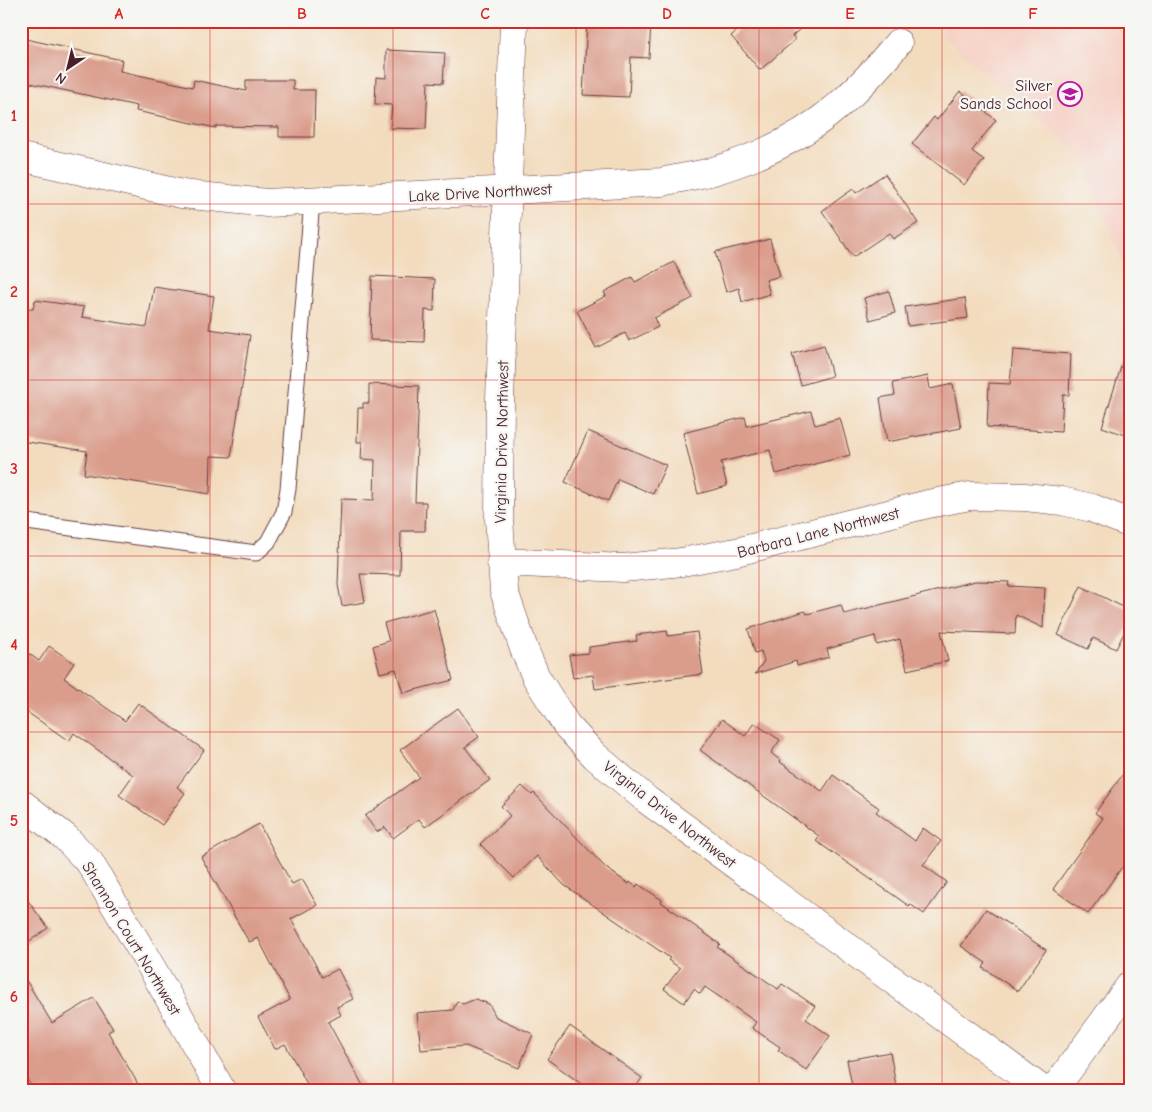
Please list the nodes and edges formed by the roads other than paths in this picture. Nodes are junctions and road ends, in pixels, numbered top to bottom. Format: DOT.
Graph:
graph roads {
  1 [pos="514,21"];
  2 [pos="898,42"];
  3 [pos="21,156"];
  4 [pos="508,191"];
  5 [pos="312,201"];
  6 [pos="21,518"];
  7 [pos="1131,524"];
  8 [pos="501,562"];
  9 [pos="21,803"];
  10 [pos="1131,984"];
  11 [pos="222,1091"];
  12 [pos="1044,1091"];
  13 [pos="1053,1091"];
  1 -- 4 [label="street, Virginia Drive Northwest"];
  2 -- 4 [label="street, Lake Drive Northwest"];
  3 -- 5 [label="street, Lake Drive Northwest"];
  4 -- 5 [label="street, Lake Drive Northwest"];
  4 -- 8 [label="street, Virginia Drive Northwest"];
  5 -- 6 [label="lane"];
  7 -- 8 [label="street, Barbara Lane Northwest"];
  8 -- 12 [label="street, Virginia Drive Northwest"];
  9 -- 11 [label="street, Shannon Court Northwest"];
  10 -- 13 [label="street"];
}
